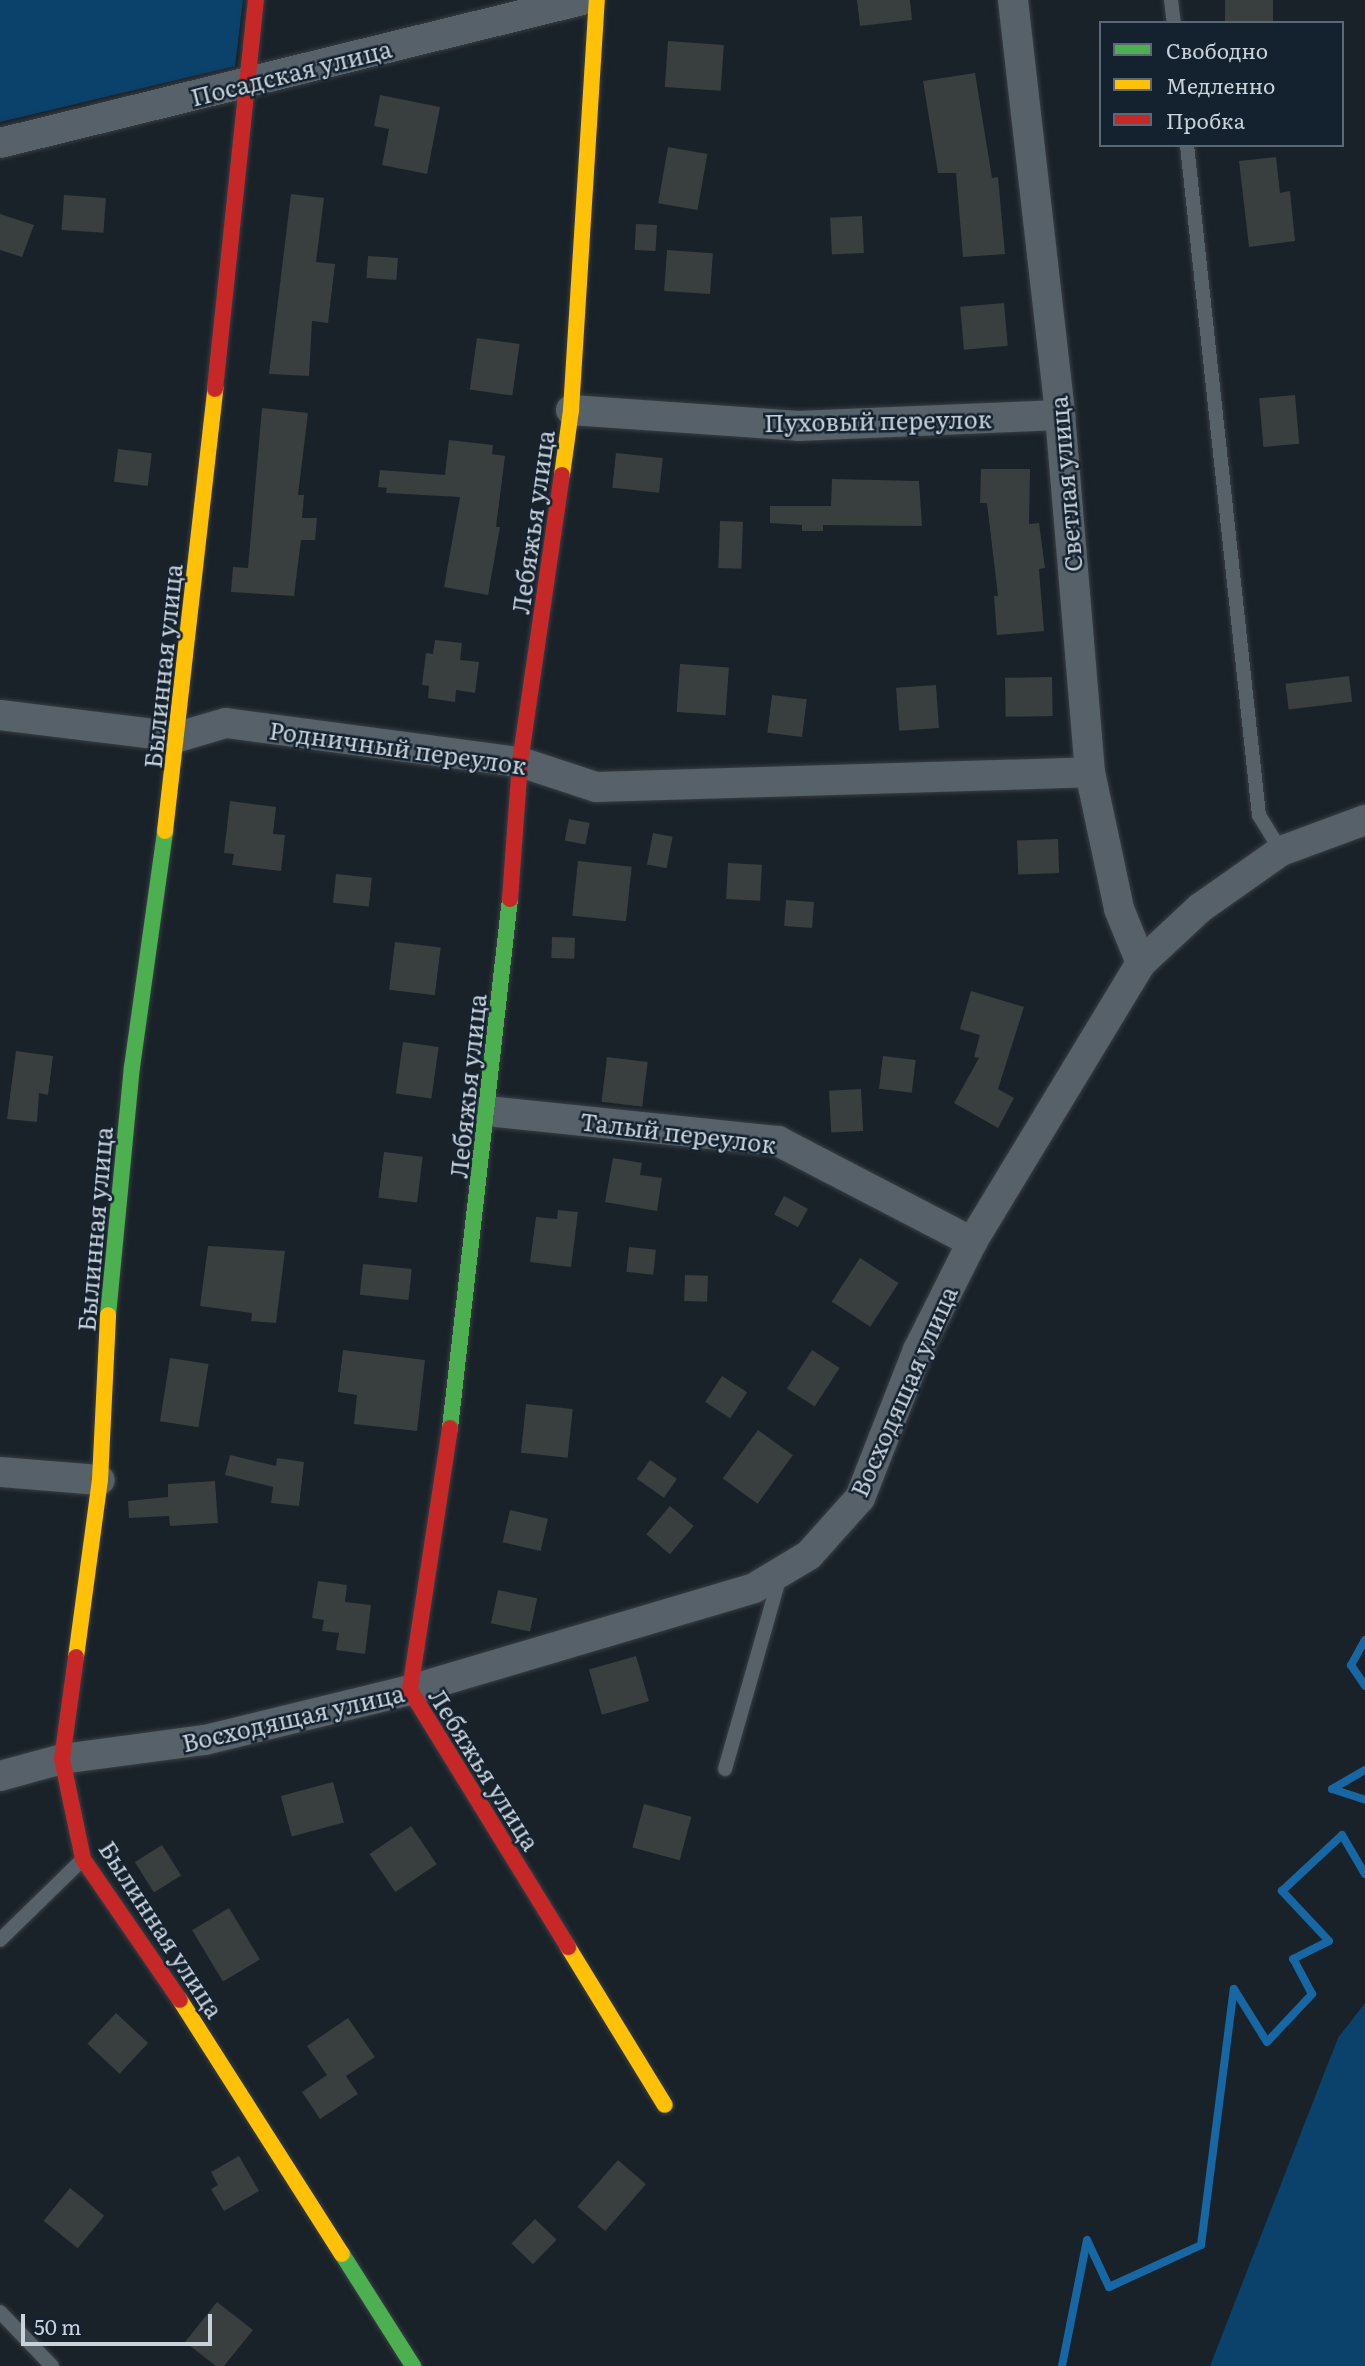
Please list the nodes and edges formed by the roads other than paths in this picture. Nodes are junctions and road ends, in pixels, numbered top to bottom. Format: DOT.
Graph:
graph roads {
  1 [pos="256,0"];
  2 [pos="582,0"];
  3 [pos="597,0"];
  4 [pos="1013,0"];
  5 [pos="1171,0"];
  6 [pos="1174,21"];
  7 [pos="247,83"];
  8 [pos="0,143"];
  9 [pos="1187,147"];
  10 [pos="571,411"];
  11 [pos="1060,415"];
  12 [pos="0,715"];
  13 [pos="178,737"];
  14 [pos="520,762"];
  15 [pos="1090,772"];
  16 [pos="1365,820"];
  17 [pos="1281,851"];
  18 [pos="1141,963"];
  19 [pos="487,1111"];
  20 [pos="972,1242"];
  21 [pos="0,1472"];
  22 [pos="100,1480"];
  23 [pos="782,1572"];
  24 [pos="410,1690"];
  25 [pos="62,1759"];
  26 [pos="725,1769"];
  27 [pos="0,1776"];
  28 [pos="83,1859"];
  29 [pos="0,1940"];
  30 [pos="665,2105"];
  31 [pos="0,2312"];
  32 [pos="52,2366"];
  33 [pos="413,2366"];
  1 -- 7 [label="street, Былинная улица"];
  2 -- 7 [label="street, Посадская улица"];
  3 -- 10 [label="street, Лебяжья улица"];
  4 -- 11 [label="street, Светлая улица"];
  5 -- 6 [label="lane"];
  7 -- 8 [label="street, Посадская улица"];
  7 -- 13 [label="street, Былинная улица"];
  9 -- 17 [label="lane"];
  10 -- 11 [label="street, Пуховый переулок"];
  10 -- 14 [label="street, Лебяжья улица"];
  11 -- 15 [label="street, Светлая улица"];
  12 -- 13 [label="street, Родничный переулок"];
  13 -- 14 [label="street, Родничный переулок"];
  13 -- 22 [label="street, Былинная улица"];
  14 -- 15 [label="street, Родничный переулок"];
  14 -- 19 [label="street, Лебяжья улица"];
  15 -- 18 [label="street, Светлая улица"];
  16 -- 17 [label="street, Восходящая улица"];
  17 -- 18 [label="street, Восходящая улица"];
  18 -- 20 [label="street, Восходящая улица"];
  19 -- 20 [label="street, Талый переулок"];
  19 -- 24 [label="street, Лебяжья улица"];
  20 -- 23 [label="street, Восходящая улица"];
  21 -- 22 [label="street"];
  22 -- 25 [label="street, Былинная улица"];
  23 -- 24 [label="street, Восходящая улица"];
  23 -- 26 [label="lane"];
  24 -- 25 [label="street, Восходящая улица"];
  24 -- 30 [label="street, Лебяжья улица"];
  25 -- 27 [label="street, Восходящая улица"];
  25 -- 28 [label="street, Былинная улица"];
  28 -- 29 [label="lane"];
  28 -- 33 [label="street, Былинная улица"];
  31 -- 32 [label="lane"];
}
